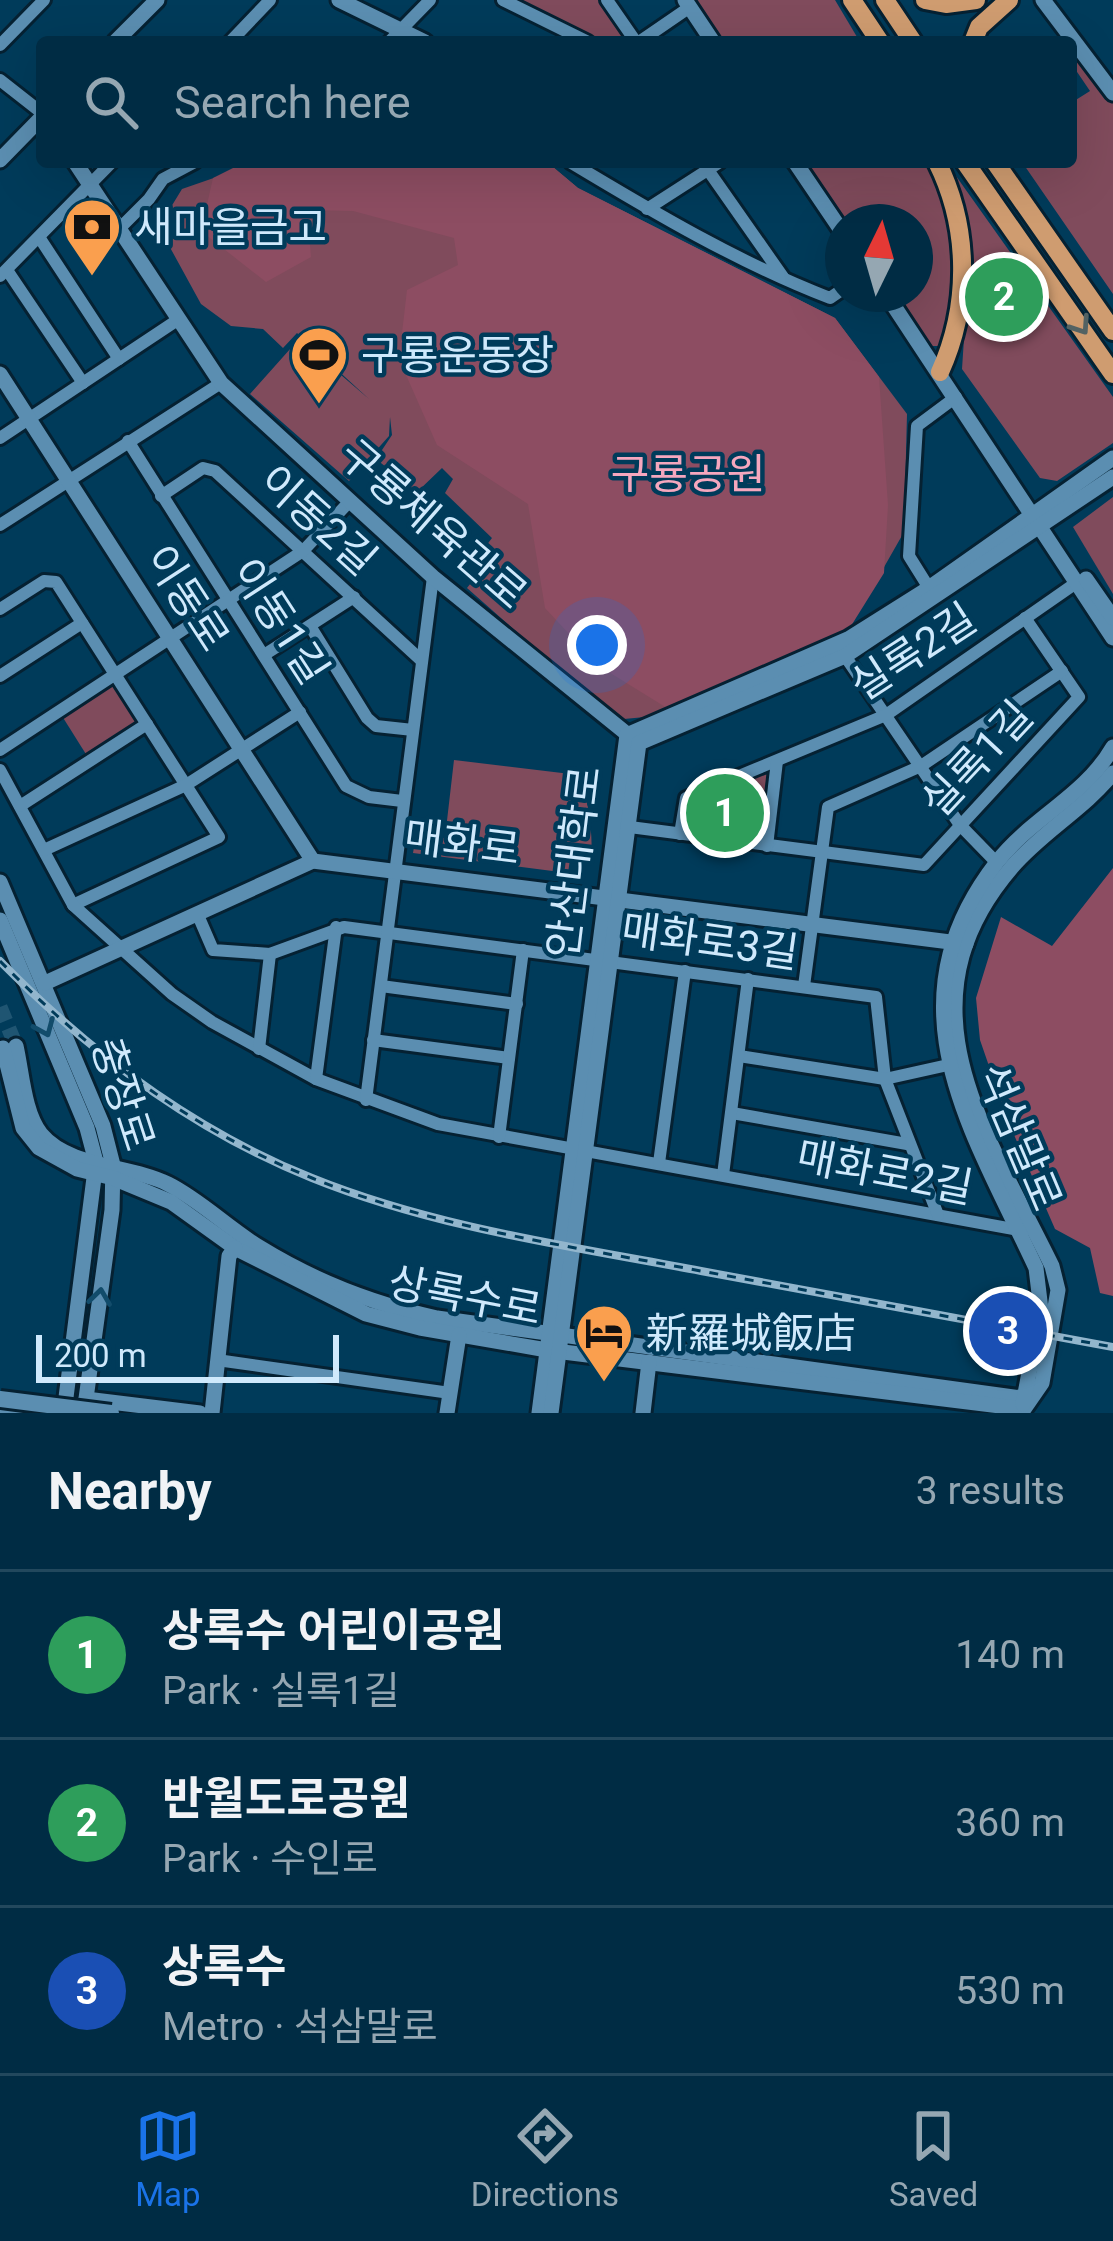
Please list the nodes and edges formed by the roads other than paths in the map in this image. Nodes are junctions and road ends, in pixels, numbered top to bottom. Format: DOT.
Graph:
graph roads {
  1 [pos="44,0"];
  2 [pos="157,0"];
  3 [pos="270,0"];
  4 [pos="339,0"];
  5 [pos="430,0"];
  6 [pos="503,0"];
  7 [pos="607,0"];
  8 [pos="852,0"];
  9 [pos="885,0"];
  10 [pos="925,0"];
  11 [pos="976,0"];
  12 [pos="1010,0"];
  13 [pos="1043,0"];
  14 [pos="687,4"];
  15 [pos="121,36"];
  16 [pos="236,36"];
  17 [pos="395,36"];
  18 [pos="576,36"];
  19 [pos="633,36"];
  20 [pos="645,36"];
  21 [pos="709,36"];
  22 [pos="876,36"];
  23 [pos="909,36"];
  24 [pos="976,36"];
  25 [pos="1070,36"];
  26 [pos="0,45"];
  27 [pos="1077,45"];
  28 [pos="0,80"];
  29 [pos="1113,93"];
  30 [pos="36,110"];
  31 [pos="36,121"];
  32 [pos="0,160"];
  33 [pos="79,168"];
  34 [pos="106,168"];
  35 [pos="183,168"];
  36 [pos="580,168"];
  37 [pos="711,168"];
  38 [pos="715,168"];
  39 [pos="799,168"];
  40 [pos="939,168"];
  41 [pos="969,168"];
  42 [pos="999,168"];
  43 [pos="90,184"];
  44 [pos="825,206"];
  45 [pos="647,209"];
  46 [pos="119,229"];
  47 [pos="39,237"];
  48 [pos="4,273"];
  49 [pos="787,281"];
  50 [pos="825,296"];
  51 [pos="898,312"];
  52 [pos="179,320"];
  53 [pos="1113,331"];
  54 [pos="119,359"];
  55 [pos="940,372"];
  56 [pos="0,374"];
  57 [pos="1113,374"];
  58 [pos="82,383"];
  59 [pos="221,383"];
  60 [pos="956,397"];
  61 [pos="29,419"];
  62 [pos="0,438"];
  63 [pos="128,441"];
  64 [pos="1113,458"];
  65 [pos="1113,476"];
  66 [pos="68,480"];
  67 [pos="161,496"];
  68 [pos="350,501"];
  69 [pos="1039,519"];
  70 [pos="0,525"];
  71 [pos="303,551"];
  72 [pos="433,577"];
  73 [pos="1076,583"];
  74 [pos="929,588"];
  75 [pos="354,597"];
  76 [pos="228,600"];
  77 [pos="0,610"];
  78 [pos="1025,618"];
  79 [pos="1113,618"];
  80 [pos="82,623"];
  81 [pos="310,626"];
  82 [pos="170,638"];
  83 [pos="1113,638"];
  84 [pos="264,655"];
  85 [pos="845,656"];
  86 [pos="422,661"];
  87 [pos="1061,671"];
  88 [pos="116,673"];
  89 [pos="0,676"];
  90 [pos="300,712"];
  91 [pos="886,715"];
  92 [pos="147,724"];
  93 [pos="413,730"];
  94 [pos="633,739"];
  95 [pos="1113,747"];
  96 [pos="242,749"];
  97 [pos="0,750"];
  98 [pos="777,760"];
  99 [pos="921,766"];
  100 [pos="0,770"];
  101 [pos="1113,773"];
  102 [pos="186,785"];
  103 [pos="402,801"];
  104 [pos="20,806"];
  105 [pos="960,825"];
  106 [pos="620,826"];
  107 [pos="680,834"];
  108 [pos="766,846"];
  109 [pos="44,850"];
  110 [pos="821,853"];
  111 [pos="313,861"];
  112 [pos="997,862"];
  113 [pos="394,871"];
  114 [pos="0,882"];
  115 [pos="612,897"];
  116 [pos="73,905"];
  117 [pos="197,913"];
  118 [pos="0,920"];
  119 [pos="812,924"];
  120 [pos="336,927"];
  121 [pos="388,932"];
  122 [pos="959,943"];
  123 [pos="120,950"];
  124 [pos="523,950"];
  125 [pos="270,954"];
  126 [pos="604,960"];
  127 [pos="685,971"];
  128 [pos="748,979"];
  129 [pos="45,983"];
  130 [pos="381,986"];
  131 [pos="804,986"];
  132 [pos="517,1004"];
  133 [pos="374,1040"];
  134 [pos="10,1047"];
  135 [pos="259,1049"];
  136 [pos="739,1056"];
  137 [pos="509,1058"];
  138 [pos="948,1065"];
  139 [pos="885,1078"];
  140 [pos="316,1079"];
  141 [pos="366,1100"];
  142 [pos="732,1113"];
  143 [pos="499,1137"];
  144 [pos="907,1144"];
  145 [pos="577,1148"];
  146 [pos="659,1163"];
  147 [pos="105,1169"];
  148 [pos="723,1175"];
  149 [pos="938,1216"];
  150 [pos="1027,1231"];
  151 [pos="235,1248"];
  152 [pos="459,1335"];
  153 [pos="554,1342"];
  154 [pos="217,1360"];
  155 [pos="649,1362"];
  156 [pos="450,1393"];
  157 [pos="0,1399"];
  158 [pos="927,1405"];
  159 [pos="85,1406"];
  160 [pos="1023,1407"];
  161 [pos="0,1410"];
  162 [pos="21,1413"];
  163 [pos="64,1413"];
  164 [pos="111,1413"];
  165 [pos="200,1413"];
  166 [pos="212,1413"];
  167 [pos="447,1413"];
  168 [pos="539,1413"];
  169 [pos="551,1413"];
  170 [pos="643,1413"];
  1 -- 26 [label="street"];
  2 -- 15 [label="street"];
  3 -- 16 [label="street"];
  4 -- 17 [label="street"];
  5 -- 17 [label="street"];
  6 -- 18 [label="street"];
  7 -- 19 [label="street"];
  8 -- 22 [label="highway"];
  9 -- 23 [label="highway"];
  10 -- 11 [label="highway"];
  12 -- 24 [label="highway"];
  13 -- 25 [label="street"];
  14 -- 20 [label="street"];
  14 -- 21 [label="street"];
  27 -- 29 [label="street"];
  28 -- 30 [label="street"];
  31 -- 32 [label="street"];
  33 -- 43 [label="street, 구룡체육관로"];
  34 -- 43 [label="street"];
  35 -- 46 [label="street"];
  36 -- 45 [label="street"];
  37 -- 45 [label="street"];
  38 -- 49 [label="street"];
  39 -- 44 [label="street"];
  40 -- 55 [label="highway"];
  41 -- 57 [label="highway, one-way"];
  42 -- 53 [label="highway"];
  43 -- 46 [label="street, 구룡체육관로"];
  43 -- 47 [label="street"];
  45 -- 49 [label="street"];
  46 -- 52 [label="street, 구룡체육관로"];
  47 -- 48 [label="street"];
  47 -- 54 [label="street"];
  48 -- 58 [label="street"];
  49 -- 50 [label="street"];
  51 -- 55 [label="street"];
  52 -- 54 [label="street"];
  52 -- 59 [label="street, 구룡체육관로"];
  54 -- 58 [label="street"];
  55 -- 60 [label="street"];
  56 -- 61 [label="street, 이동로"];
  58 -- 61 [label="street"];
  59 -- 63 [label="street"];
  59 -- 68 [label="street, 구룡체육관로"];
  60 -- 69 [label="street"];
  60 -- 74 [label="street"];
  61 -- 62 [label="street"];
  61 -- 66 [label="street, 이동로"];
  63 -- 66 [label="street"];
  63 -- 67 [label="street, 이동1길"];
  64 -- 69 [label="street, 안산대학로"];
  65 -- 69 [label="street, 안산대학로"];
  66 -- 70 [label="street"];
  66 -- 82 [label="street, 이동로"];
  67 -- 71 [label="street, 이동2길"];
  67 -- 76 [label="street, 이동1길"];
  68 -- 71 [label="street"];
  68 -- 72 [label="street, 구룡체육관로"];
  69 -- 73 [label="street"];
  69 -- 74 [label="street, 안산대학로"];
  69 -- 79 [label="street"];
  69 -- 85 [label="street, 안산대학로"];
  71 -- 75 [label="street, 이동2길"];
  71 -- 76 [label="street"];
  72 -- 86 [label="street"];
  72 -- 94 [label="street, 구룡체육관로"];
  73 -- 78 [label="street, 실록2길"];
  73 -- 83 [label="street"];
  74 -- 94 [label="street, 안산대학로"];
  75 -- 81 [label="street"];
  75 -- 86 [label="street, 이동2길"];
  76 -- 82 [label="street"];
  76 -- 84 [label="street, 이동1길"];
  77 -- 80 [label="street"];
  78 -- 87 [label="street, 실록1길"];
  78 -- 91 [label="street, 실록2길"];
  80 -- 88 [label="street"];
  80 -- 89 [label="street"];
  81 -- 84 [label="street"];
  81 -- 93 [label="street"];
  82 -- 88 [label="street"];
  82 -- 96 [label="street, 이동로"];
  84 -- 90 [label="street, 이동1길"];
  85 -- 91 [label="street"];
  85 -- 94 [label="street, 안산대학로"];
  86 -- 93 [label="street"];
  87 -- 99 [label="street"];
  87 -- 105 [label="street, 실록1길"];
  88 -- 92 [label="street"];
  88 -- 97 [label="street"];
  90 -- 96 [label="street"];
  90 -- 103 [label="street, 이동1길"];
  91 -- 98 [label="street, 실록2길"];
  91 -- 99 [label="street"];
  92 -- 102 [label="street"];
  92 -- 104 [label="street"];
  93 -- 103 [label="street"];
  94 -- 106 [label="street, 안산대학로"];
  95 -- 112 [label="street, 석삼말로"];
  96 -- 102 [label="street"];
  96 -- 111 [label="street, 이동로"];
  98 -- 107 [label="street, 실록2길"];
  98 -- 108 [label="street"];
  99 -- 105 [label="street"];
  99 -- 110 [label="street"];
  100 -- 104 [label="street, 매화로2길"];
  101 -- 122 [label="street, 석삼말로"];
  102 -- 109 [label="street"];
  102 -- 116 [label="street"];
  103 -- 113 [label="street"];
  104 -- 109 [label="street, 매화로2길"];
  105 -- 110 [label="street, 실록1길"];
  105 -- 112 [label="street"];
  106 -- 107 [label="street, 실록1길"];
  106 -- 115 [label="street, 안산대학로"];
  107 -- 108 [label="street, 실록1길"];
  108 -- 110 [label="street, 실록1길"];
  109 -- 116 [label="street, 매화로2길"];
  110 -- 119 [label="street"];
  111 -- 113 [label="street, 매화로"];
  111 -- 117 [label="street"];
  112 -- 122 [label="street, 석삼말로"];
  113 -- 115 [label="street, 매화로"];
  113 -- 121 [label="street"];
  114 -- 129 [label="street, 충장로"];
  115 -- 119 [label="street, 매화로"];
  115 -- 126 [label="street, 안산대학로"];
  116 -- 123 [label="street, 매화로2길"];
  117 -- 123 [label="street"];
  117 -- 125 [label="street, 매화로3길"];
  118 -- 147 [label="street, 충장로, one-way"];
  119 -- 122 [label="street, 매화로"];
  119 -- 131 [label="street"];
  120 -- 121 [label="street, 매화로3길"];
  120 -- 125 [label="street, 매화로3길"];
  120 -- 140 [label="street"];
  121 -- 124 [label="street, 매화로3길"];
  121 -- 130 [label="street"];
  122 -- 138 [label="street, 석삼말로"];
  122 -- 150 [label="street, 석삼말로"];
  123 -- 129 [label="street"];
  123 -- 135 [label="street, 매화로2길"];
  124 -- 126 [label="street, 매화로3길"];
  124 -- 132 [label="street"];
  125 -- 135 [label="street"];
  126 -- 127 [label="street, 매화로3길"];
  126 -- 145 [label="street, 안산대학로"];
  127 -- 128 [label="street, 매화로3길"];
  127 -- 146 [label="street"];
  128 -- 131 [label="street, 매화로3길"];
  128 -- 136 [label="street"];
  129 -- 147 [label="street, 충장로"];
  130 -- 132 [label="street"];
  130 -- 133 [label="street"];
  131 -- 139 [label="street, 매화로3길"];
  132 -- 137 [label="street"];
  133 -- 137 [label="street"];
  133 -- 141 [label="street"];
  134 -- 147 [label="street, 상록수로"];
  135 -- 140 [label="street, 매화로2길"];
  136 -- 139 [label="street"];
  136 -- 142 [label="street"];
  137 -- 143 [label="street"];
  138 -- 139 [label="street"];
  138 -- 150 [label="street, 석삼말로"];
  139 -- 144 [label="street, 매화로3길"];
  140 -- 141 [label="street, 매화로2길"];
  141 -- 143 [label="street, 매화로2길"];
  142 -- 144 [label="street"];
  142 -- 148 [label="street"];
  143 -- 145 [label="street, 매화로2길"];
  144 -- 149 [label="street, 매화로3길"];
  145 -- 146 [label="street, 매화로2길"];
  145 -- 153 [label="street, 안산대학로"];
  146 -- 148 [label="street, 매화로2길"];
  147 -- 151 [label="street, 상록수로"];
  147 -- 153 [label="street, 상록수로"];
  159 -- 147 [label="street, 충장로, one-way"];
  147 -- 163 [label="street, 충장로"];
  148 -- 149 [label="street, 매화로2길"];
  149 -- 150 [label="street, 매화로2길"];
  150 -- 160 [label="street, 석삼말로"];
  151 -- 152 [label="street, 상록수로"];
  151 -- 154 [label="street"];
  152 -- 153 [label="street, 상록수로"];
  152 -- 156 [label="street"];
  153 -- 155 [label="street, 상록수로"];
  153 -- 160 [label="street, 상록수로"];
  153 -- 168 [label="street, 안산대학로"];
  153 -- 169 [label="street, 안산대학로"];
  154 -- 156 [label="street"];
  154 -- 166 [label="street"];
  155 -- 158 [label="street, 상록수로"];
  155 -- 170 [label="street"];
  156 -- 167 [label="street"];
  157 -- 164 [label="main road, bridge"];
  158 -- 160 [label="street, 상록수로"];
  159 -- 165 [label="street"];
  161 -- 162 [label="main road"];
}
